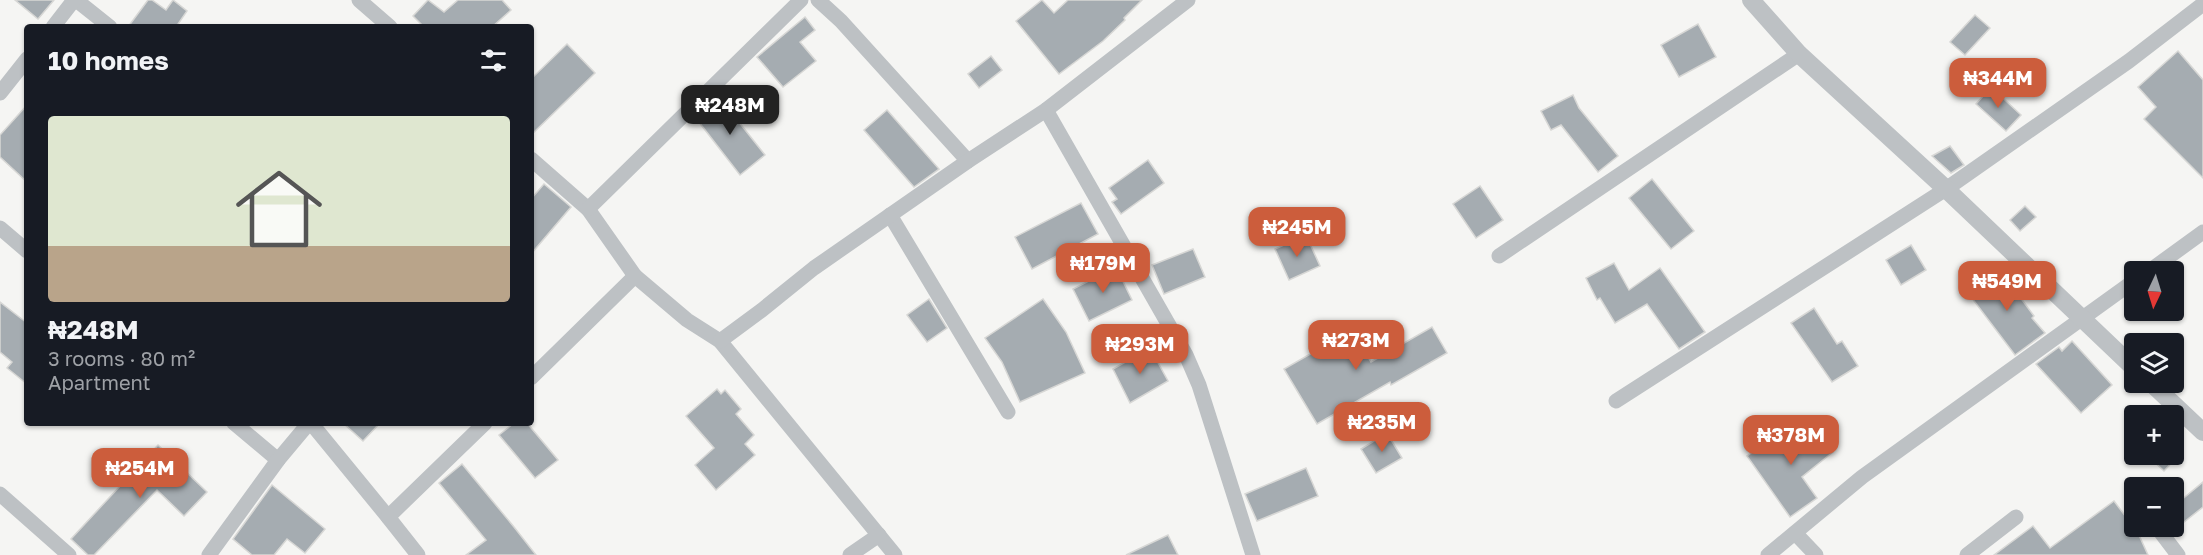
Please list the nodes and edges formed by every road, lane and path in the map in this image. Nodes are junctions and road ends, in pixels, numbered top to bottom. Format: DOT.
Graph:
graph roads {
  1 [pos="75,0"];
  2 [pos="359,0"];
  3 [pos="801,0"];
  4 [pos="818,0"];
  5 [pos="1188,0"];
  6 [pos="1751,0"];
  7 [pos="2203,4"];
  8 [pos="55,24"];
  9 [pos="106,24"];
  10 [pos="387,24"];
  11 [pos="1799,54"];
  12 [pos="24,63"];
  13 [pos="0,93"];
  14 [pos="1046,110"];
  15 [pos="968,161"];
  16 [pos="534,162"];
  17 [pos="1946,189"];
  18 [pos="588,209"];
  19 [pos="890,215"];
  20 [pos="0,228"];
  21 [pos="2203,232"];
  22 [pos="24,248"];
  23 [pos="1499,256"];
  24 [pos="2163,261"];
  25 [pos="635,276"];
  26 [pos="2124,289"];
  27 [pos="2083,320"];
  28 [pos="720,341"];
  29 [pos="2124,359"];
  30 [pos="534,375"];
  31 [pos="2162,393"];
  32 [pos="1616,401"];
  33 [pos="1008,412"];
  34 [pos="238,426"];
  35 [pos="307,426"];
  36 [pos="312,426"];
  37 [pos="482,426"];
  38 [pos="2203,432"];
  39 [pos="278,460"];
  40 [pos="0,494"];
  41 [pos="388,517"];
  42 [pos="2016,517"];
  43 [pos="1795,533"];
  44 [pos="879,535"];
  45 [pos="2164,537"];
  46 [pos="69,555"];
  47 [pos="209,555"];
  48 [pos="418,555"];
  49 [pos="850,555"];
  50 [pos="896,555"];
  51 [pos="1253,555"];
  52 [pos="1768,555"];
  53 [pos="1816,555"];
  54 [pos="1967,555"];
  55 [pos="2178,555"];
  1 -- 8 [label="street"];
  1 -- 9 [label="street"];
  2 -- 10 [label="street"];
  3 -- 18 [label="street"];
  4 -- 15 [label="street"];
  5 -- 14 [label="street"];
  6 -- 11 [label="street"];
  7 -- 17 [label="street"];
  11 -- 17 [label="street"];
  11 -- 23 [label="street"];
  12 -- 13 [label="street"];
  14 -- 15 [label="street"];
  14 -- 51 [label="street"];
  15 -- 19 [label="street"];
  16 -- 18 [label="street"];
  17 -- 27 [label="street"];
  17 -- 32 [label="street"];
  18 -- 25 [label="street"];
  19 -- 28 [label="street"];
  19 -- 33 [label="street"];
  20 -- 22 [label="street"];
  21 -- 24 [label="street"];
  25 -- 28 [label="street"];
  25 -- 30 [label="street"];
  26 -- 27 [label="street"];
  27 -- 29 [label="street"];
  27 -- 43 [label="street"];
  28 -- 44 [label="street"];
  31 -- 38 [label="street"];
  34 -- 39 [label="street"];
  35 -- 39 [label="street"];
  36 -- 41 [label="street"];
  37 -- 41 [label="street"];
  39 -- 47 [label="street"];
  40 -- 46 [label="street"];
  41 -- 48 [label="street"];
  42 -- 54 [label="street"];
  43 -- 52 [label="street"];
  43 -- 53 [label="street"];
  44 -- 49 [label="street"];
  44 -- 50 [label="street"];
  45 -- 55 [label="street"];
}
